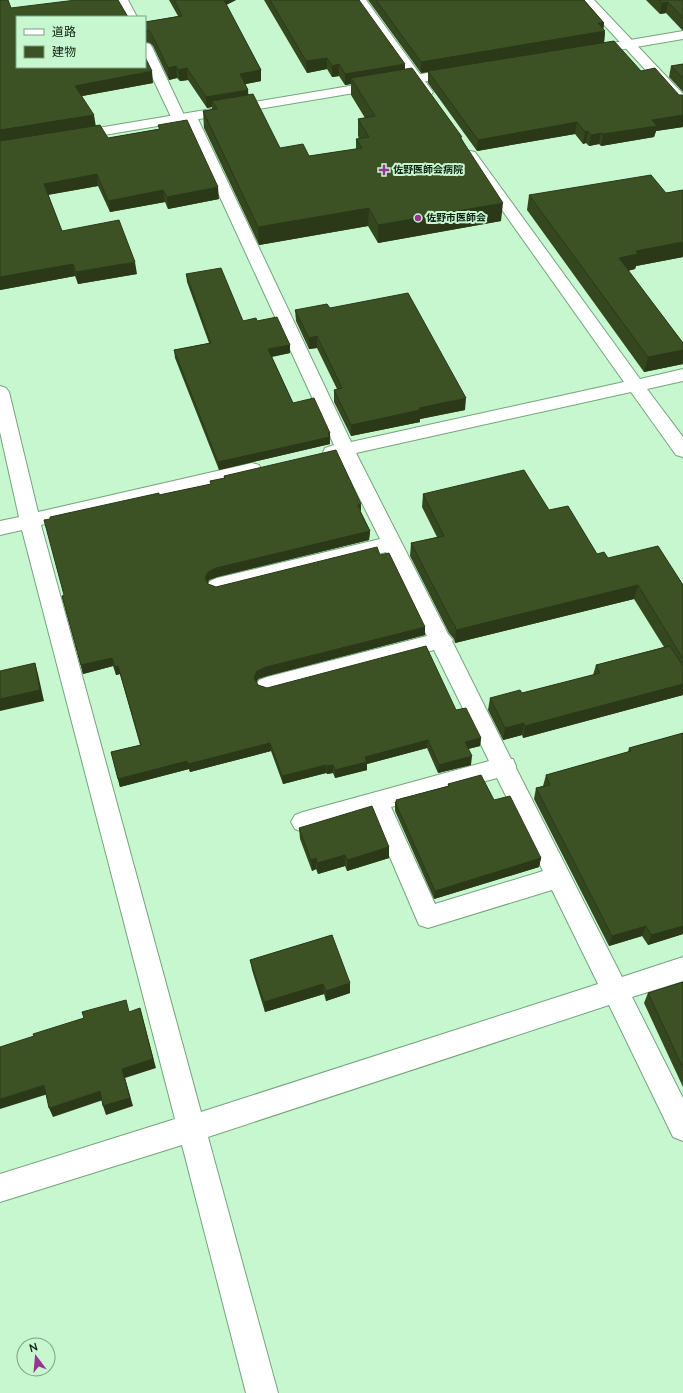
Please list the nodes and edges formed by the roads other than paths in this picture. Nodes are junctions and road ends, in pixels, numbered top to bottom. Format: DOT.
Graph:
graph roads {
  1 [pos="122,0"];
  2 [pos="359,0"];
  3 [pos="587,0"];
  4 [pos="130,16"];
  5 [pos="683,35"];
  6 [pos="628,44"];
  7 [pos="146,50"];
  8 [pos="573,53"];
  9 [pos="471,70"];
  10 [pos="416,79"];
  11 [pos="683,102"];
  12 [pos="434,105"];
  13 [pos="185,118"];
  14 [pos="62,138"];
  15 [pos="462,143"];
  16 [pos="683,375"];
  17 [pos="635,386"];
  18 [pos="0,392"];
  19 [pos="345,449"];
  20 [pos="683,451"];
  21 [pos="314,456"];
  22 [pos="268,466"];
  23 [pos="30,521"];
  24 [pos="0,528"];
  25 [pos="393,543"];
  26 [pos="217,586"];
  27 [pos="442,640"];
  28 [pos="267,686"];
  29 [pos="504,766"];
  30 [pos="377,801"];
  31 [pos="303,822"];
  32 [pos="558,877"];
  33 [pos="683,969"];
  34 [pos="614,990"];
  35 [pos="683,1127"];
  36 [pos="192,1128"];
  37 [pos="0,1188"];
  38 [pos="260,1393"];
  1 -- 4 [label="street"];
  2 -- 10 [label="street"];
  3 -- 6 [label="street"];
  5 -- 6 [label="street"];
  6 -- 8 [label="street"];
  6 -- 11 [label="street"];
  7 -- 13 [label="street"];
  9 -- 10 [label="street"];
  10 -- 12 [label="street"];
  10 -- 13 [label="street"];
  13 -- 14 [label="street"];
  13 -- 19 [label="street"];
  15 -- 17 [label="street"];
  16 -- 17 [label="street"];
  17 -- 19 [label="street"];
  17 -- 20 [label="street"];
  18 -- 23 [label="street"];
  19 -- 21 [label="street"];
  19 -- 25 [label="street"];
  22 -- 23 [label="street"];
  23 -- 24 [label="street"];
  23 -- 36 [label="street"];
  25 -- 26 [label="street"];
  25 -- 27 [label="street"];
  27 -- 28 [label="street"];
  27 -- 29 [label="street"];
  29 -- 30 [label="street"];
  29 -- 32 [label="street"];
  30 -- 31 [label="street"];
  30 -- 32 [label="street"];
  32 -- 34 [label="street"];
  33 -- 34 [label="street"];
  34 -- 35 [label="street"];
  34 -- 36 [label="street"];
  36 -- 37 [label="street"];
  36 -- 38 [label="street"];
}
